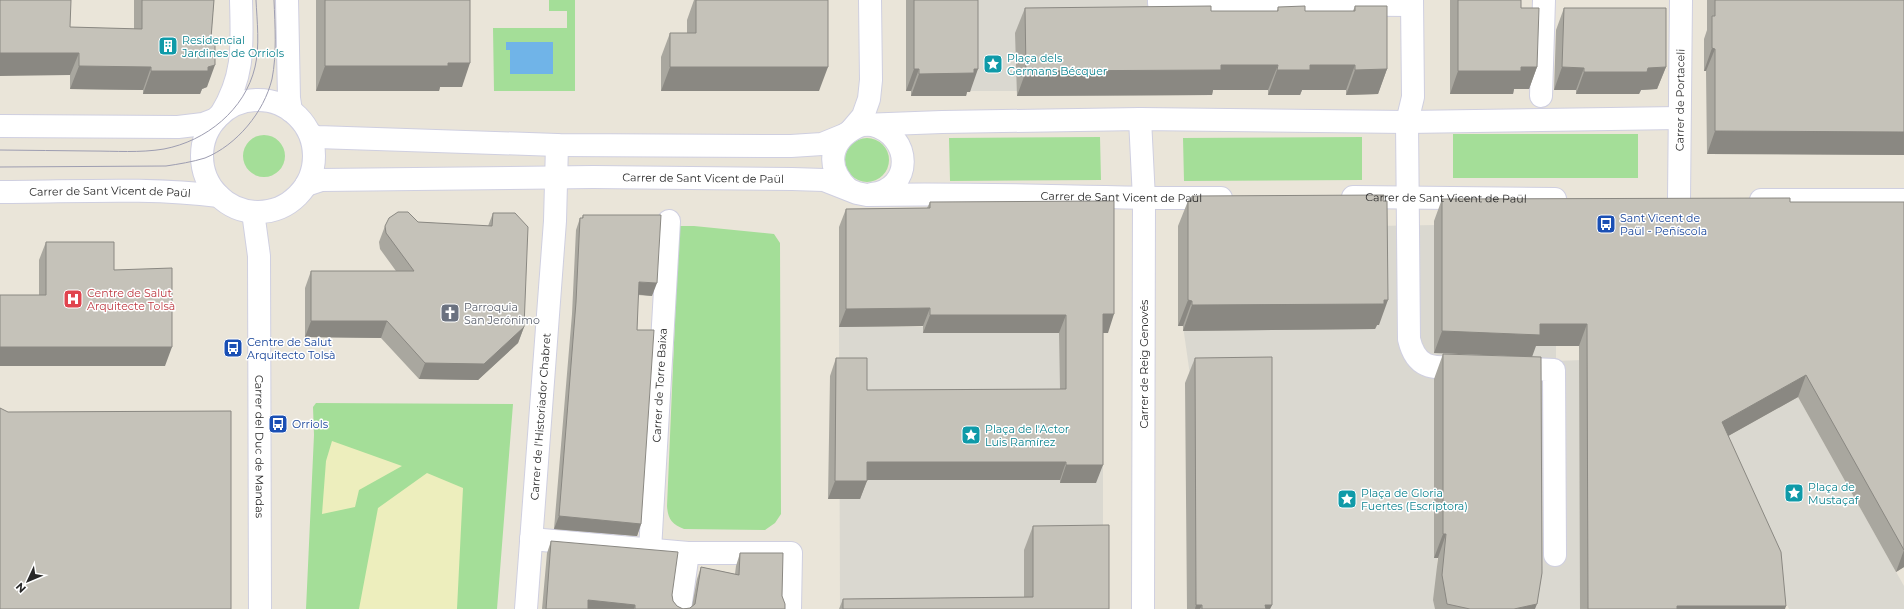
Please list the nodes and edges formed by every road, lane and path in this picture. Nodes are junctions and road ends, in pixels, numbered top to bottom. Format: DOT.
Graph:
graph roads {
  1 [pos="242,0"];
  2 [pos="287,0"];
  3 [pos="870,0"];
  4 [pos="1159,0"];
  5 [pos="1544,0"];
  6 [pos="1681,0"];
  7 [pos="1283,2"];
  8 [pos="1412,2"];
  9 [pos="1541,96"];
  10 [pos="291,111"];
  11 [pos="218,117"];
  12 [pos="1679,118"];
  13 [pos="1140,119"];
  14 [pos="1407,122"];
  15 [pos="0,126"];
  16 [pos="856,130"];
  17 [pos="310,134"];
  18 [pos="557,145"];
  19 [pos="556,177"];
  20 [pos="306,185"];
  21 [pos="0,192"];
  22 [pos="857,192"];
  23 [pos="219,196"];
  24 [pos="1407,196"];
  25 [pos="1335,197"];
  26 [pos="1240,198"];
  27 [pos="1144,199"];
  28 [pos="1572,199"];
  29 [pos="1679,199"];
  30 [pos="1702,199"];
  31 [pos="1657,200"];
  32 [pos="1741,200"];
  33 [pos="1904,200"];
  34 [pos="253,212"];
  35 [pos="669,221"];
  36 [pos="531,539"];
  37 [pos="650,550"];
  38 [pos="688,553"];
  39 [pos="1555,555"];
  40 [pos="260,609"];
  41 [pos="526,609"];
  42 [pos="680,609"];
  43 [pos="790,609"];
  44 [pos="1143,609"];
  1 -- 11 [label="street"];
  2 -- 10 [label="street"];
  3 -- 16 [label="street"];
  4 -- 7 [label="street"];
  5 -- 9 [label="street"];
  6 -- 12 [label="street, Carrer de Portaceli"];
  7 -- 8 [label="street"];
  8 -- 14 [label="street"];
  10 -- 11 [label="street"];
  10 -- 17 [label="street"];
  11 -- 15 [label="street"];
  11 -- 23 [label="street"];
  12 -- 14 [label="street"];
  12 -- 29 [label="street, Carrer de Portaceli"];
  13 -- 14 [label="street"];
  13 -- 16 [label="street"];
  13 -- 27 [label="street, Carrer de Reig Genovés"];
  14 -- 24 [label="street"];
  16 -- 18 [label="street"];
  16 -- 22 [label="street"];
  16 -- 22 [label="street"];
  17 -- 18 [label="street"];
  17 -- 20 [label="street"];
  18 -- 19 [label="street"];
  19 -- 20 [label="street, Carrer de Sant Vicent de Paül"];
  19 -- 22 [label="street, Carrer de Sant Vicent de Paül"];
  19 -- 36 [label="street, Carrer de l'Historiador Chabret"];
  20 -- 34 [label="street"];
  21 -- 23 [label="street, Carrer de Sant Vicent de Paül"];
  22 -- 27 [label="street, Carrer de Sant Vicent de Paül"];
  23 -- 34 [label="street"];
  24 -- 25 [label="street, Carrer de Sant Vicent de Paül"];
  24 -- 28 [label="street, Carrer de Sant Vicent de Paül"];
  24 -- 39 [label="street"];
  26 -- 27 [label="street, Carrer de Sant Vicent de Paül"];
  27 -- 44 [label="street, Carrer de Reig Genovés"];
  29 -- 30 [label="street"];
  29 -- 31 [label="street"];
  32 -- 33 [label="street"];
  34 -- 40 [label="street, Carrer del Duc de Mandas"];
  35 -- 37 [label="street, Carrer de Torre Baixa"];
  36 -- 37 [label="street"];
  36 -- 41 [label="street, Carrer de l'Historiador Chabret"];
  37 -- 38 [label="street"];
  38 -- 42 [label="street"];
  38 -- 43 [label="street"];
}
